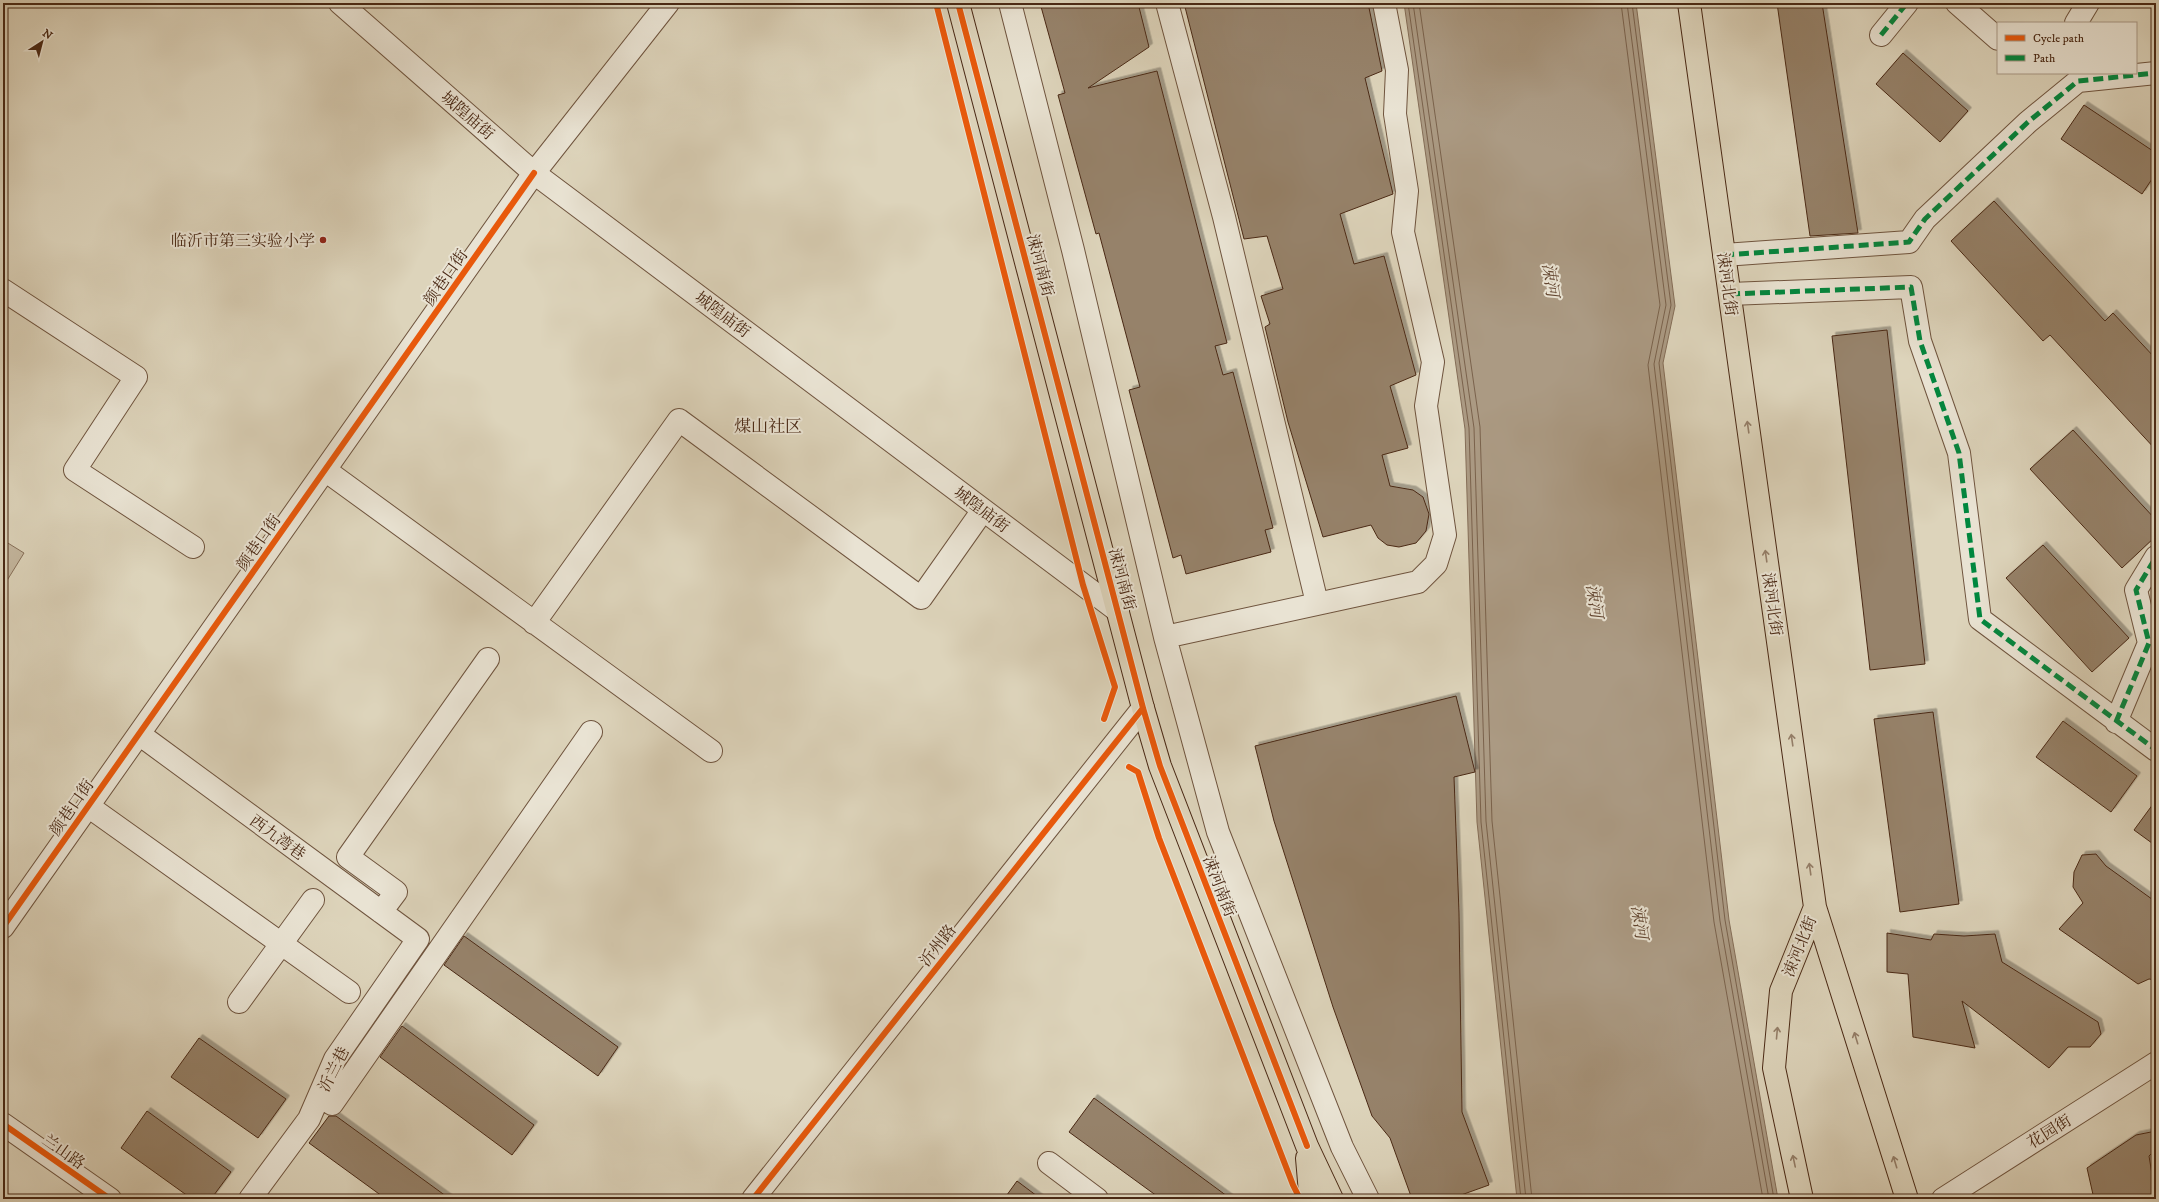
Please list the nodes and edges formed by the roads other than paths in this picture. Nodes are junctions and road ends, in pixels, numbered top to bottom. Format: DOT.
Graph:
graph roads {
  1 [pos="340,3"];
  2 [pos="668,3"];
  3 [pos="958,3"];
  4 [pos="1010,3"];
  5 [pos="1167,3"];
  6 [pos="1384,3"];
  7 [pos="1689,3"];
  8 [pos="1907,3"];
  9 [pos="1957,3"];
  10 [pos="2088,3"];
  11 [pos="2077,22"];
  12 [pos="1881,36"];
  13 [pos="1997,38"];
  14 [pos="2156,73"];
  15 [pos="534,173"];
  16 [pos="1724,255"];
  17 [pos="3,290"];
  18 [pos="1730,294"];
  19 [pos="325,470"];
  20 [pos="983,510"];
  21 [pos="194,548"];
  22 [pos="2156,557"];
  23 [pos="1317,604"];
  24 [pos="1118,611"];
  25 [pos="534,623"];
  26 [pos="1165,637"];
  27 [pos="488,660"];
  28 [pos="1143,708"];
  29 [pos="2116,722"];
  30 [pos="591,732"];
  31 [pos="138,734"];
  32 [pos="2156,750"];
  33 [pos="711,751"];
  34 [pos="88,806"];
  35 [pos="313,900"];
  36 [pos="1815,907"];
  37 [pos="381,912"];
  38 [pos="3,927"];
  39 [pos="418,939"];
  40 [pos="281,944"];
  41 [pos="399,967"];
  42 [pos="416,981"];
  43 [pos="349,992"];
  44 [pos="239,1002"];
  45 [pos="2156,1064"];
  46 [pos="332,1104"];
  47 [pos="3,1124"];
  48 [pos="1307,1146"];
  49 [pos="1049,1163"];
  50 [pos="110,1199"];
  51 [pos="250,1199"];
  52 [pos="753,1199"];
  53 [pos="1097,1199"];
  54 [pos="1313,1199"];
  55 [pos="1332,1199"];
  56 [pos="1344,1199"];
  57 [pos="1368,1199"];
  58 [pos="1802,1199"];
  59 [pos="1907,1199"];
  60 [pos="1943,1199"];
  1 -- 15 [label="street, 城隍庙街"];
  2 -- 15 [label="street, 颜巷口街"];
  3 -- 24 [label="main road, 涑河南街"];
  4 -- 26 [label="street"];
  5 -- 23 [label="street"];
  6 -- 23 [label="street"];
  7 -- 16 [label="main road, 涑河北街"];
  8 -- 12 [label="street"];
  9 -- 13 [label="street"];
  10 -- 11 [label="street"];
  14 -- 16 [label="street"];
  15 -- 19 [label="street, 颜巷口街"];
  15 -- 20 [label="street, 城隍庙街"];
  16 -- 18 [label="main road, 涑河北街"];
  17 -- 21 [label="street"];
  18 -- 29 [label="street"];
  36 -- 18 [label="main road, 涑河北街, one-way"];
  19 -- 25 [label="street"];
  19 -- 31 [label="street, 颜巷口街"];
  20 -- 24 [label="street, 城隍庙街"];
  20 -- 25 [label="street"];
  22 -- 29 [label="street"];
  23 -- 26 [label="street"];
  24 -- 28 [label="main road, 涑河南街"];
  25 -- 33 [label="street"];
  26 -- 57 [label="street"];
  27 -- 37 [label="street"];
  28 -- 48 [label="main road, 涑河南街"];
  28 -- 52 [label="street, 沂州路"];
  29 -- 32 [label="street"];
  30 -- 42 [label="street"];
  31 -- 34 [label="street, 颜巷口街"];
  31 -- 37 [label="street, 西九湾巷"];
  34 -- 38 [label="street, 颜巷口街"];
  34 -- 40 [label="street"];
  35 -- 40 [label="street"];
  58 -- 36 [label="main road, 涑河北街, one-way"];
  59 -- 36 [label="main road, one-way"];
  37 -- 39 [label="street, 西九湾巷"];
  39 -- 41 [label="street, 沂兰巷"];
  40 -- 43 [label="street"];
  40 -- 44 [label="street"];
  41 -- 42 [label="street"];
  41 -- 51 [label="street, 沂兰巷"];
  42 -- 46 [label="street"];
  45 -- 60 [label="street, 花园街"];
  47 -- 50 [label="street, 兰山路"];
  48 -- 54 [label="main road"];
  48 -- 55 [label="main road, 涑河南街"];
  48 -- 56 [label="main road"];
  49 -- 53 [label="street"];
}
